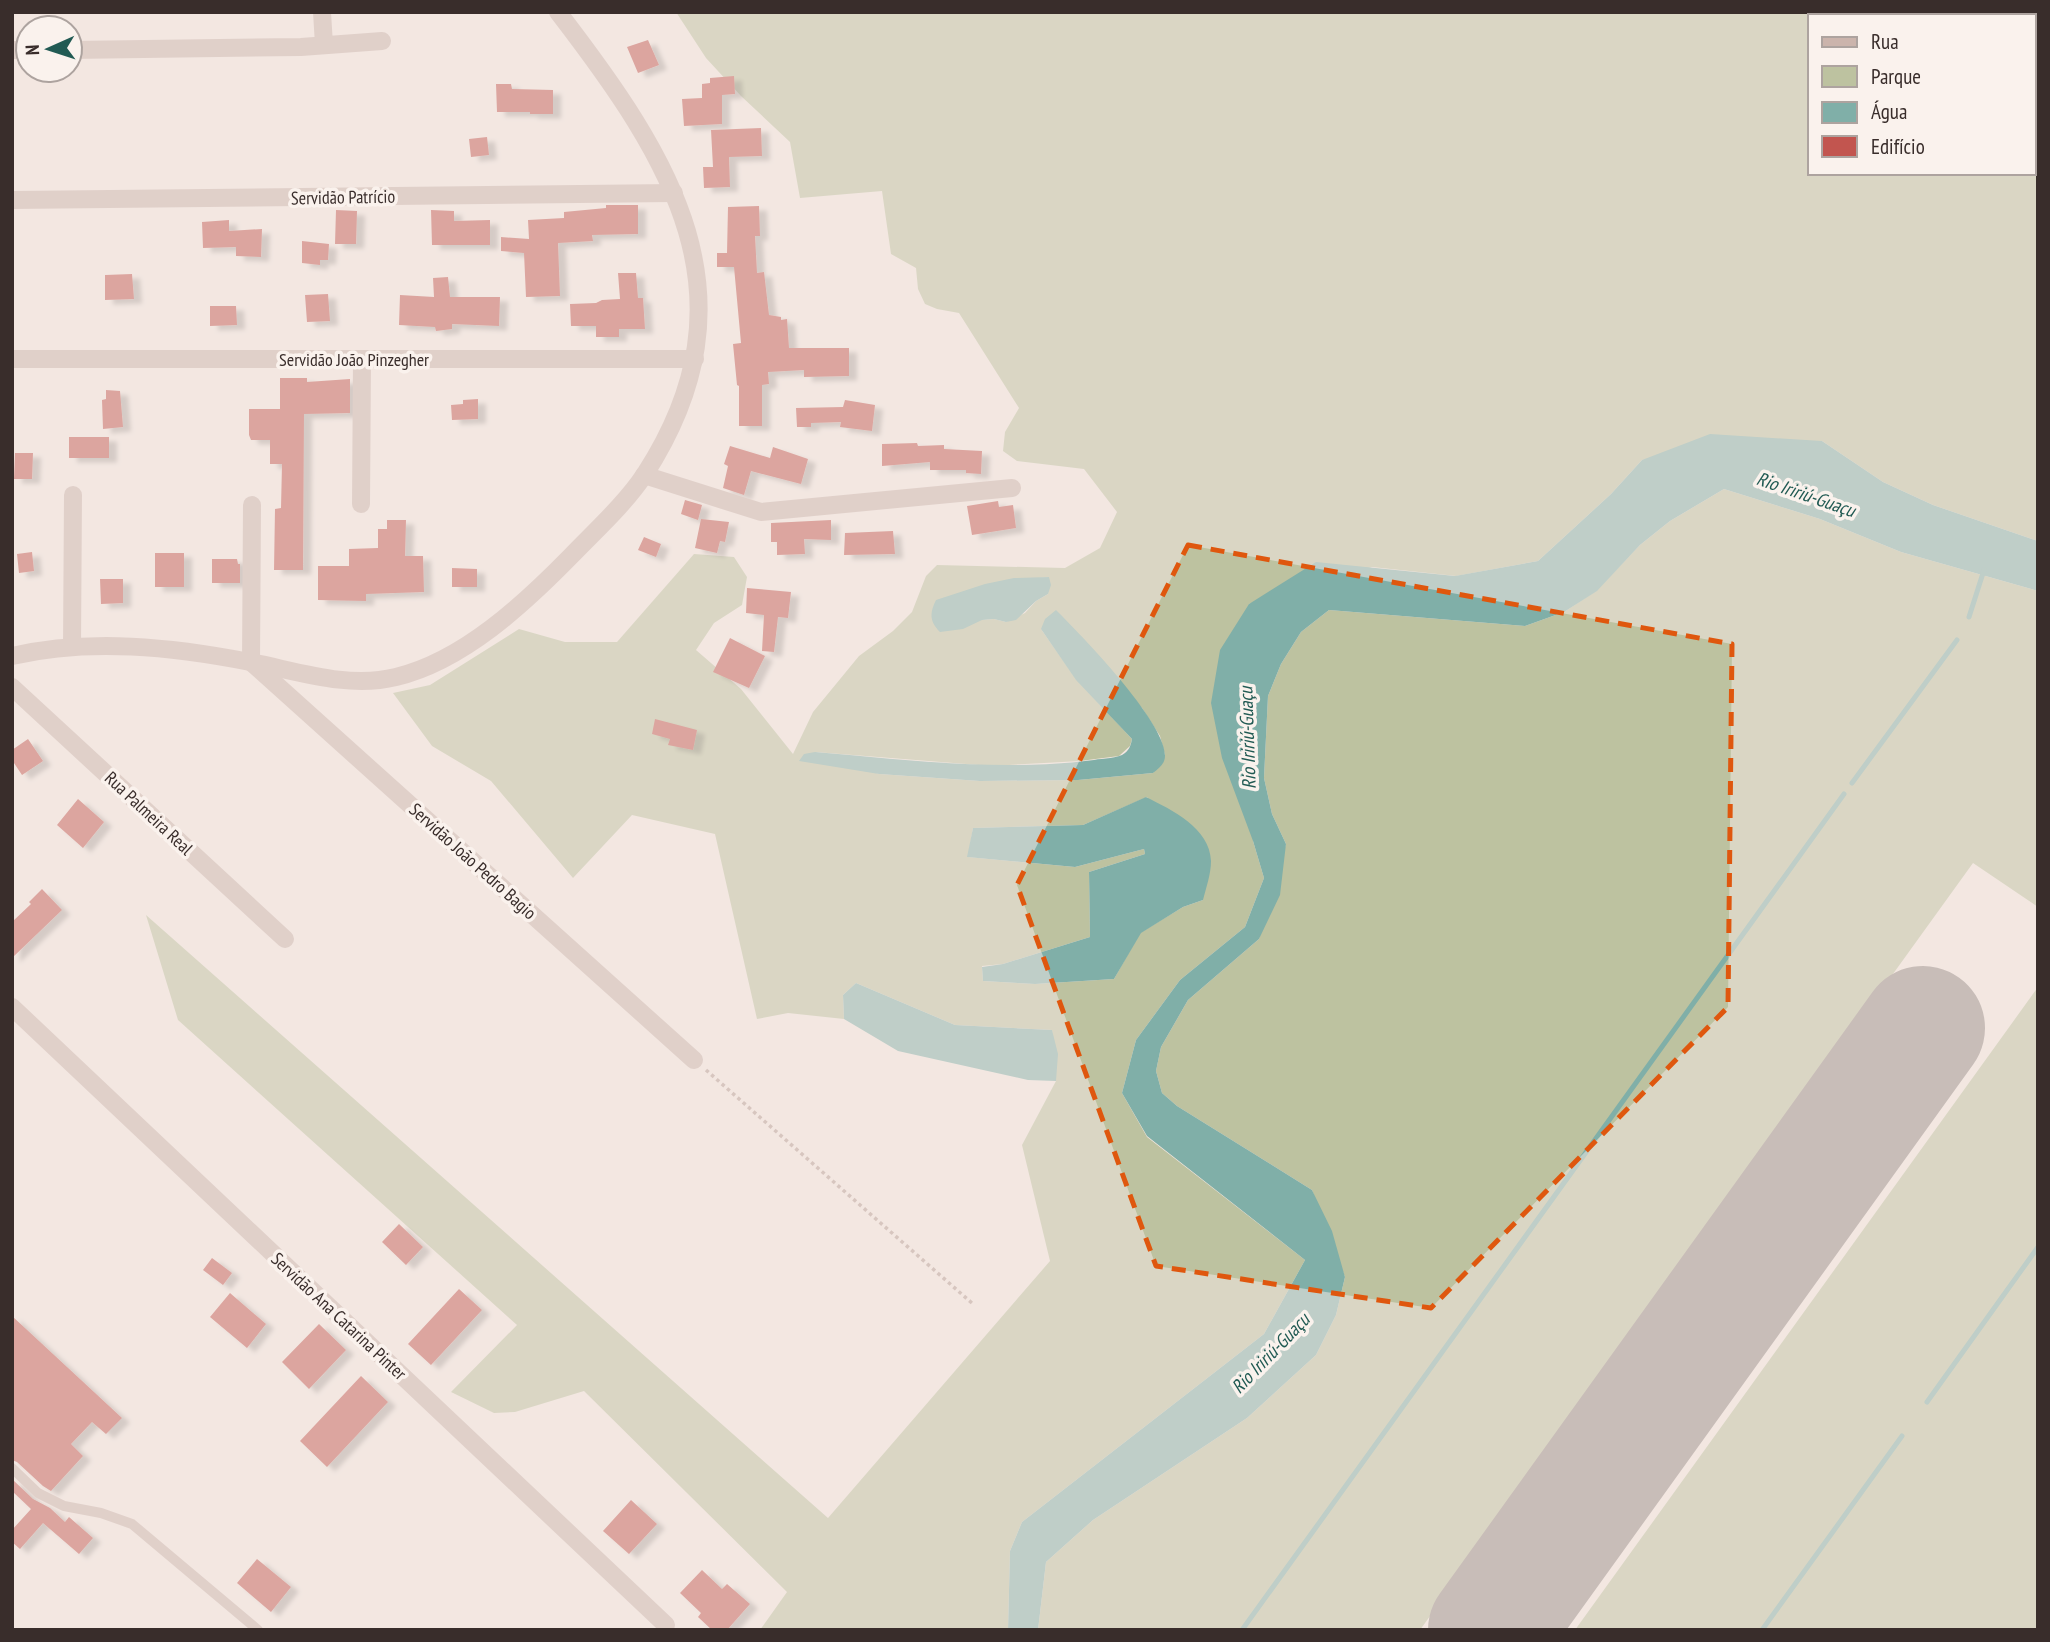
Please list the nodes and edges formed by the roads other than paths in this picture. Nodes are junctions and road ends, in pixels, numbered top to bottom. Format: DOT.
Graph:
graph roads {
  1 [pos="322,12"];
  2 [pos="558,12"];
  3 [pos="382,41"];
  4 [pos="324,45"];
  5 [pos="84,50"];
  6 [pos="674,193"];
  7 [pos="12,200"];
  8 [pos="12,359"];
  9 [pos="362,359"];
  10 [pos="695,359"];
  11 [pos="644,475"];
  12 [pos="1012,488"];
  13 [pos="73,495"];
  14 [pos="361,503"];
  15 [pos="252,505"];
  16 [pos="72,647"];
  17 [pos="12,656"];
  18 [pos="251,662"];
  19 [pos="12,687"];
  20 [pos="285,939"];
  21 [pos="12,1007"];
  22 [pos="694,1059"];
  23 [pos="12,1468"];
  24 [pos="666,1625"];
  25 [pos="258,1630"];
  1 -- 4 [label="street"];
  2 -- 6 [label="street"];
  3 -- 4 [label="street"];
  4 -- 5 [label="street"];
  6 -- 7 [label="street, Servidão Patrício"];
  6 -- 10 [label="street"];
  8 -- 9 [label="street, Servidão João Pinzegher"];
  9 -- 10 [label="street, Servidão João Pinzegher"];
  9 -- 14 [label="street"];
  10 -- 11 [label="street"];
  11 -- 12 [label="street"];
  11 -- 18 [label="street"];
  13 -- 16 [label="street"];
  15 -- 18 [label="street"];
  16 -- 17 [label="street"];
  16 -- 18 [label="street"];
  18 -- 22 [label="street, Servidão João Pedro Bagio"];
  19 -- 20 [label="street, Rua Palmeira Real"];
  21 -- 24 [label="street, Servidão Ana Catarina Pinter"];
  23 -- 25 [label="lane"];
}
